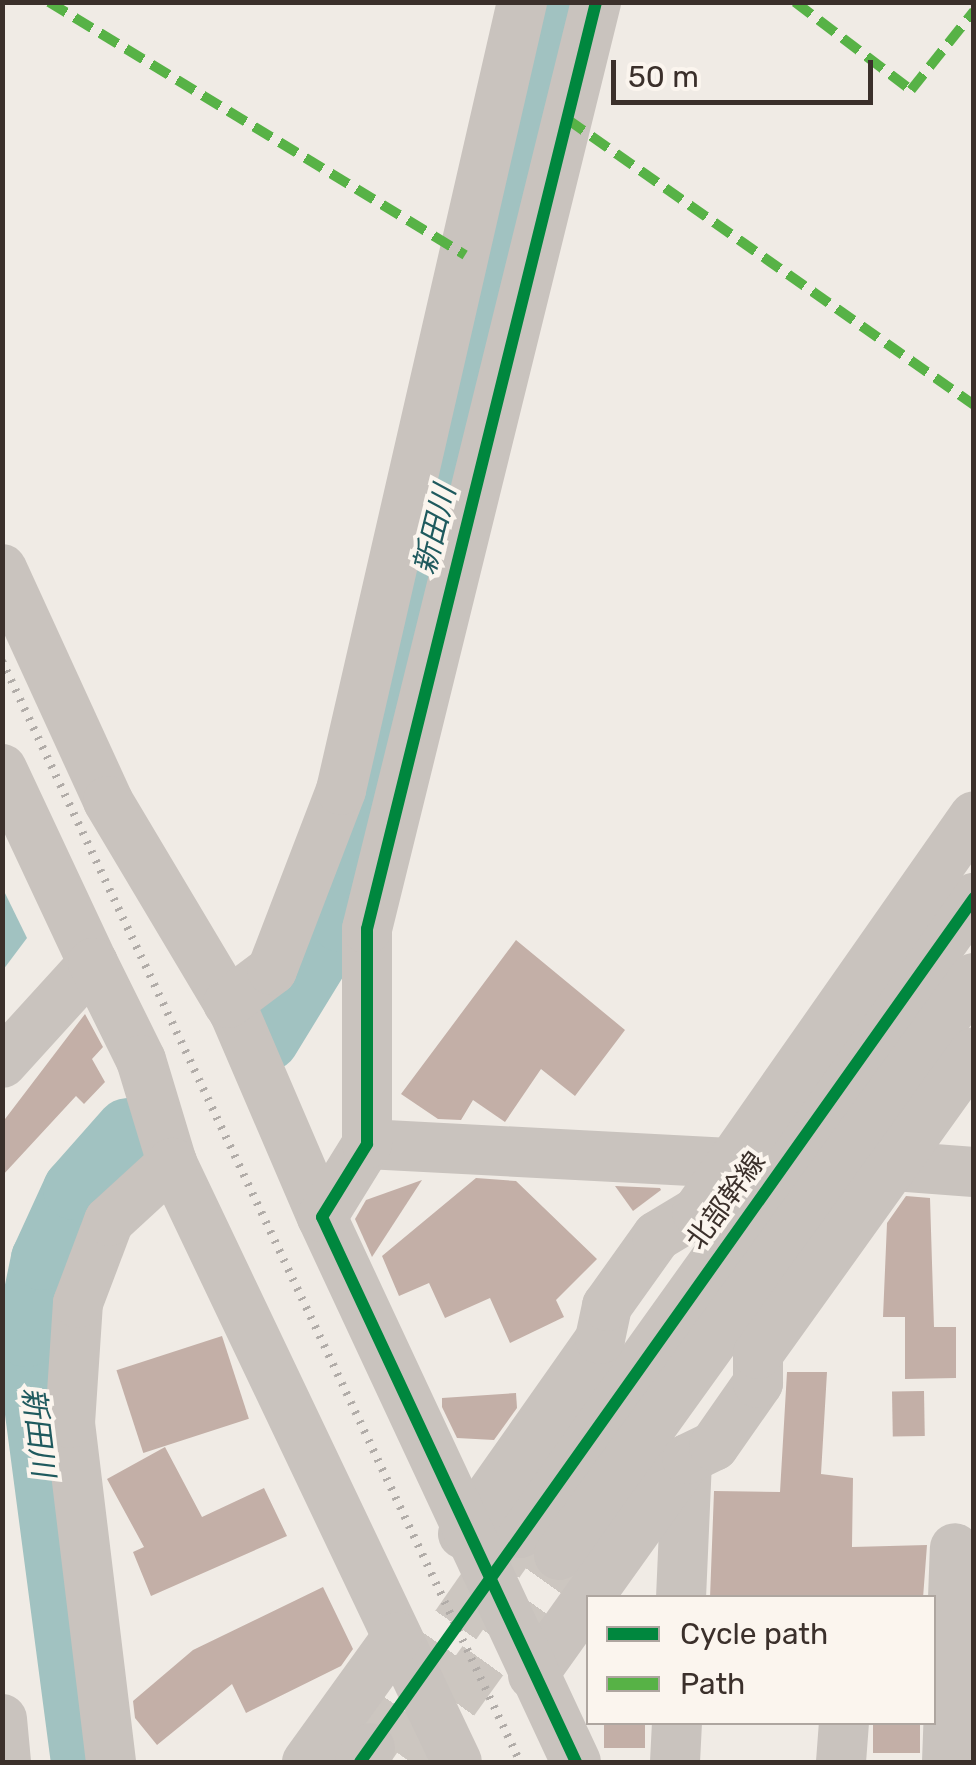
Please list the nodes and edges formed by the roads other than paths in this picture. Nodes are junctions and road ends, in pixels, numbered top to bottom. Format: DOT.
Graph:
graph roads {
  1 [pos="522,2"];
  2 [pos="596,2"];
  3 [pos="2,569"];
  4 [pos="2,769"];
  5 [pos="974,816"];
  6 [pos="974,898"];
  7 [pos="93,964"];
  8 [pos="974,978"];
  9 [pos="231,1008"];
  10 [pos="974,1052"];
  11 [pos="2,1062"];
  12 [pos="367,1144"];
  13 [pos="172,1163"];
  14 [pos="730,1163"];
  15 [pos="894,1166"];
  16 [pos="974,1172"];
  17 [pos="322,1217"];
  18 [pos="687,1459"];
  19 [pos="463,1534"];
  20 [pos="955,1548"];
  21 [pos="590,1595"];
  22 [pos="682,1595"];
  23 [pos="586,1601"];
  24 [pos="396,1637"];
  25 [pos="533,1675"];
  26 [pos="2,1718"];
  27 [pos="676,1725"];
  28 [pos="844,1725"];
  29 [pos="6,1762"];
  30 [pos="111,1762"];
  31 [pos="307,1762"];
  32 [pos="457,1762"];
  33 [pos="576,1762"];
  34 [pos="675,1762"];
  35 [pos="841,1762"];
  36 [pos="947,1762"];
  1 -- 9 [label="street"];
  2 -- 12 [label="street"];
  3 -- 9 [label="street"];
  4 -- 7 [label="street"];
  5 -- 14 [label="street"];
  6 -- 8 [label="street, 北部幹線"];
  7 -- 11 [label="street"];
  7 -- 13 [label="street"];
  9 -- 17 [label="street"];
  10 -- 15 [label="street"];
  12 -- 14 [label="street"];
  12 -- 17 [label="street"];
  13 -- 24 [label="street"];
  13 -- 30 [label="street"];
  14 -- 19 [label="street"];
  15 -- 16 [label="street"];
  15 -- 18 [label="street"];
  17 -- 19 [label="street"];
  18 -- 21 [label="street"];
  18 -- 22 [label="street"];
  19 -- 25 [label="street"];
  20 -- 36 [label="street"];
  23 -- 25 [label="street"];
  24 -- 31 [label="street"];
  24 -- 32 [label="street"];
  25 -- 33 [label="street"];
  26 -- 29 [label="street"];
  27 -- 34 [label="street"];
  28 -- 35 [label="street"];
}
